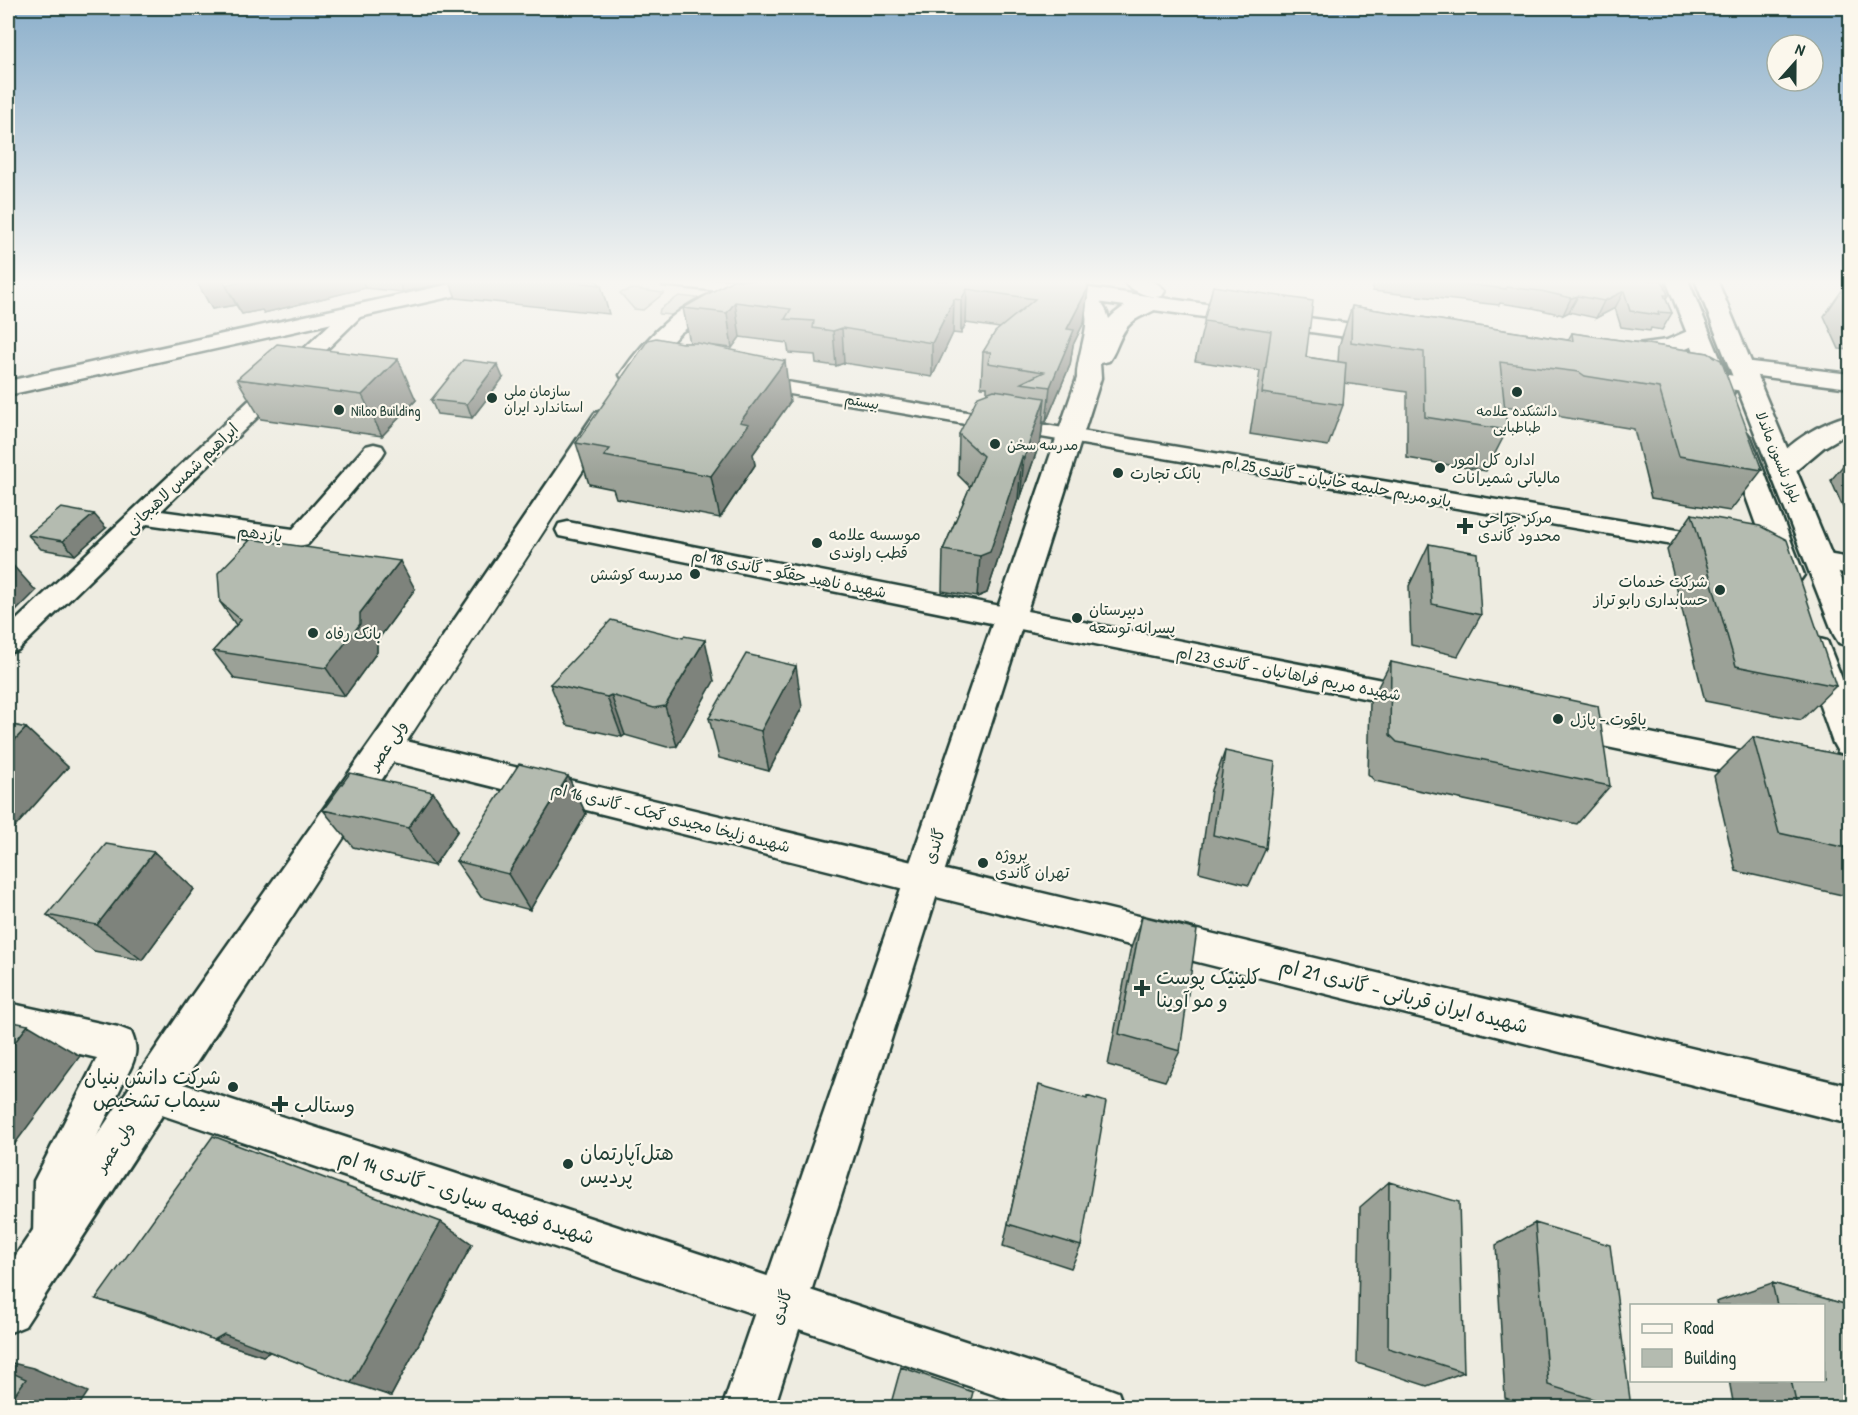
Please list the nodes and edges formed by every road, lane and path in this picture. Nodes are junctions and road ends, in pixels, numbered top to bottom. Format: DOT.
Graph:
graph roads {
  1 [pos="154,346"];
  2 [pos="199,346"];
  3 [pos="319,346"];
  4 [pos="651,346"];
  5 [pos="1093,346"];
  6 [pos="1106,346"];
  7 [pos="1672,346"];
  8 [pos="1703,346"];
  9 [pos="1734,346"];
  10 [pos="1609,356"];
  11 [pos="1744,369"];
  12 [pos="1643,371"];
  13 [pos="1714,372"];
  14 [pos="1667,374"];
  15 [pos="8,378"];
  16 [pos="1089,378"];
  17 [pos="735,379"];
  18 [pos="1851,381"];
  19 [pos="8,388"];
  20 [pos="1851,398"];
  21 [pos="1851,423"];
  22 [pos="1069,436"];
  23 [pos="374,451"];
  24 [pos="1784,467"];
  25 [pos="142,516"];
  26 [pos="568,530"];
  27 [pos="1735,548"];
  28 [pos="1821,561"];
  29 [pos="1851,566"];
  30 [pos="1010,617"];
  31 [pos="1851,635"];
  32 [pos="8,643"];
  33 [pos="1442,703"];
  34 [pos="1535,722"];
  35 [pos="1851,743"];
  36 [pos="385,748"];
  37 [pos="1792,773"];
  38 [pos="923,878"];
  39 [pos="8,1020"];
  40 [pos="150,1092"];
  41 [pos="1851,1105"];
  42 [pos="53,1240"];
  43 [pos="783,1300"];
  44 [pos="8,1309"];
  45 [pos="748,1407"];
  46 [pos="1102,1407"];
  1 -- 15 [label="main road"];
  2 -- 19 [label="main road"];
  3 -- 25 [label="street, ابراهیم شمس لاهیجانی"];
  4 -- 36 [label="main road, ولی عصر"];
  5 -- 16 [label="main road, گاندی"];
  6 -- 16 [label="main road"];
  7 -- 10 [label="main road"];
  8 -- 13 [label="main road, بلوار نلسون ماندلا"];
  9 -- 11 [label="main road, بلوار نلسون ماندلا"];
  10 -- 12 [label="main road"];
  10 -- 13 [label="main road"];
  11 -- 13 [label="main road"];
  11 -- 18 [label="main road"];
  11 -- 20 [label="main road"];
  11 -- 24 [label="main road, بلوار نلسون ماندلا"];
  13 -- 14 [label="main road"];
  13 -- 35 [label="main road, بلوار نلسون ماندلا"];
  16 -- 22 [label="main road, گاندی"];
  17 -- 22 [label="street, بیستم"];
  21 -- 24 [label="main road"];
  22 -- 27 [label="street, بانو مریم حلیمه خانیان - گاندی 25 ام"];
  22 -- 30 [label="main road, گاندی"];
  23 -- 25 [label="street, یازدهم"];
  24 -- 28 [label="main road, بلوار نلسون ماندلا"];
  25 -- 32 [label="street, ابراهیم شمس لاهیجانی"];
  26 -- 30 [label="street, شهیده ناهید حقگو - گاندی 18 ام"];
  28 -- 29 [label="street"];
  28 -- 31 [label="main road, بلوار نلسون ماندلا"];
  30 -- 33 [label="street, شهیده مریم فراهانیان - گاندی 23 ام"];
  30 -- 38 [label="main road, گاندی"];
  34 -- 37 [label="street"];
  36 -- 38 [label="street, شهیده زلیخا مجیدی گجک - گاندی 16 ام"];
  36 -- 40 [label="main road, ولی عصر"];
  38 -- 41 [label="street, شهیده ایران قربانی - گاندی 21 ام"];
  38 -- 43 [label="main road, گاندی"];
  39 -- 42 [label="street"];
  40 -- 42 [label="main road, ولی عصر"];
  40 -- 43 [label="street, شهیده فهیمه سیاری - گاندی 14 ام"];
  42 -- 44 [label="main road, ولی عصر"];
  43 -- 45 [label="main road, گاندی"];
  43 -- 46 [label="street, شهیده فهیمه سیاری - گاندی 14 ام"];
}
